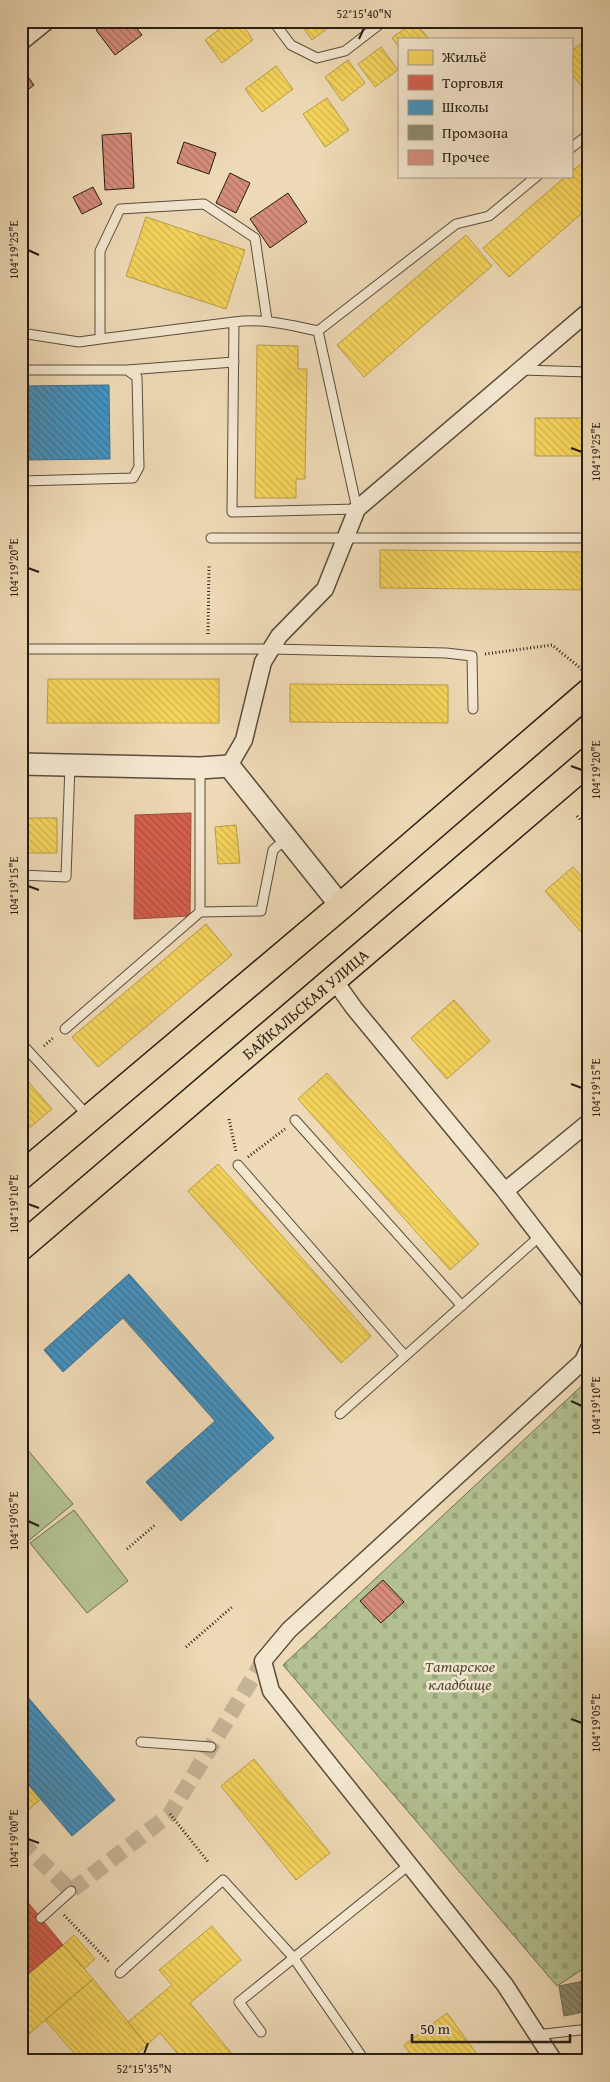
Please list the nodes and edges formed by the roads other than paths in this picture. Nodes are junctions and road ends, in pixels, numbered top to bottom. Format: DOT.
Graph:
graph roads {
  1 [pos="47,21"];
  2 [pos="273,21"];
  3 [pos="384,21"];
  4 [pos="21,42"];
  5 [pos="589,134"];
  6 [pos="572,147"];
  7 [pos="535,178"];
  8 [pos="589,311"];
  9 [pos="267,320"];
  10 [pos="234,322"];
  11 [pos="318,330"];
  12 [pos="21,333"];
  13 [pos="100,340"];
  14 [pos="234,362"];
  15 [pos="21,370"];
  16 [pos="127,370"];
  17 [pos="520,370"];
  18 [pos="589,372"];
  19 [pos="21,481"];
  20 [pos="357,509"];
  21 [pos="211,538"];
  22 [pos="345,538"];
  23 [pos="589,538"];
  24 [pos="21,649"];
  25 [pos="271,649"];
  26 [pos="588,683"];
  27 [pos="473,709"];
  28 [pos="589,761"];
  29 [pos="21,764"];
  30 [pos="70,765"];
  31 [pos="229,766"];
  32 [pos="200,768"];
  33 [pos="286,839"];
  34 [pos="21,875"];
  35 [pos="341,906"];
  36 [pos="200,912"];
  37 [pos="334,980"];
  38 [pos="65,1029"];
  39 [pos="21,1043"];
  40 [pos="90,1118"];
  41 [pos="295,1120"];
  42 [pos="589,1122"];
  43 [pos="238,1166"];
  44 [pos="21,1176"];
  45 [pos="505,1191"];
  46 [pos="540,1236"];
  47 [pos="21,1247"];
  48 [pos="589,1300"];
  49 [pos="462,1306"];
  50 [pos="405,1356"];
  51 [pos="587,1357"];
  52 [pos="340,1414"];
  53 [pos="141,1742"];
  54 [pos="211,1747"];
  55 [pos="409,1865"];
  56 [pos="71,1891"];
  57 [pos="41,1918"];
  58 [pos="293,1957"];
  59 [pos="120,1972"];
  60 [pos="589,2029"];
  61 [pos="261,2032"];
  62 [pos="535,2035"];
  63 [pos="365,2061"];
  64 [pos="554,2061"];
  1 -- 4 [label="street"];
  2 -- 3 [label="lane"];
  5 -- 6 [label="lane"];
  7 -- 11 [label="lane"];
  8 -- 17 [label="street"];
  9 -- 10 [label="lane"];
  9 -- 11 [label="lane"];
  9 -- 13 [label="lane"];
  10 -- 13 [label="lane"];
  10 -- 14 [label="lane"];
  11 -- 20 [label="lane"];
  12 -- 13 [label="lane"];
  14 -- 16 [label="lane"];
  14 -- 20 [label="lane"];
  15 -- 16 [label="lane"];
  16 -- 19 [label="lane"];
  17 -- 18 [label="lane"];
  17 -- 20 [label="street"];
  20 -- 22 [label="street"];
  21 -- 22 [label="lane"];
  22 -- 23 [label="lane"];
  22 -- 25 [label="street"];
  24 -- 25 [label="lane"];
  25 -- 27 [label="lane"];
  25 -- 31 [label="street"];
  26 -- 35 [label="main road"];
  28 -- 37 [label="main road, БАЙКАЛЬСКАЯ УЛИЦА"];
  29 -- 30 [label="street"];
  30 -- 32 [label="street"];
  30 -- 34 [label="lane"];
  31 -- 32 [label="street"];
  31 -- 33 [label="street"];
  32 -- 36 [label="lane"];
  33 -- 35 [label="street"];
  33 -- 36 [label="lane"];
  35 -- 40 [label="main road"];
  36 -- 38 [label="lane"];
  37 -- 45 [label="street"];
  37 -- 47 [label="main road, БАЙКАЛЬСКАЯ УЛИЦА"];
  39 -- 40 [label="lane"];
  40 -- 44 [label="main road"];
  41 -- 49 [label="lane"];
  42 -- 45 [label="street"];
  43 -- 50 [label="lane"];
  45 -- 46 [label="street"];
  46 -- 48 [label="street"];
  46 -- 49 [label="lane"];
  49 -- 50 [label="lane"];
  50 -- 52 [label="lane"];
  51 -- 55 [label="street"];
  53 -- 54 [label="lane"];
  55 -- 58 [label="lane"];
  55 -- 62 [label="street"];
  56 -- 57 [label="lane"];
  58 -- 59 [label="lane"];
  58 -- 61 [label="lane"];
  58 -- 63 [label="lane"];
  60 -- 62 [label="lane"];
  62 -- 64 [label="street"];
}
